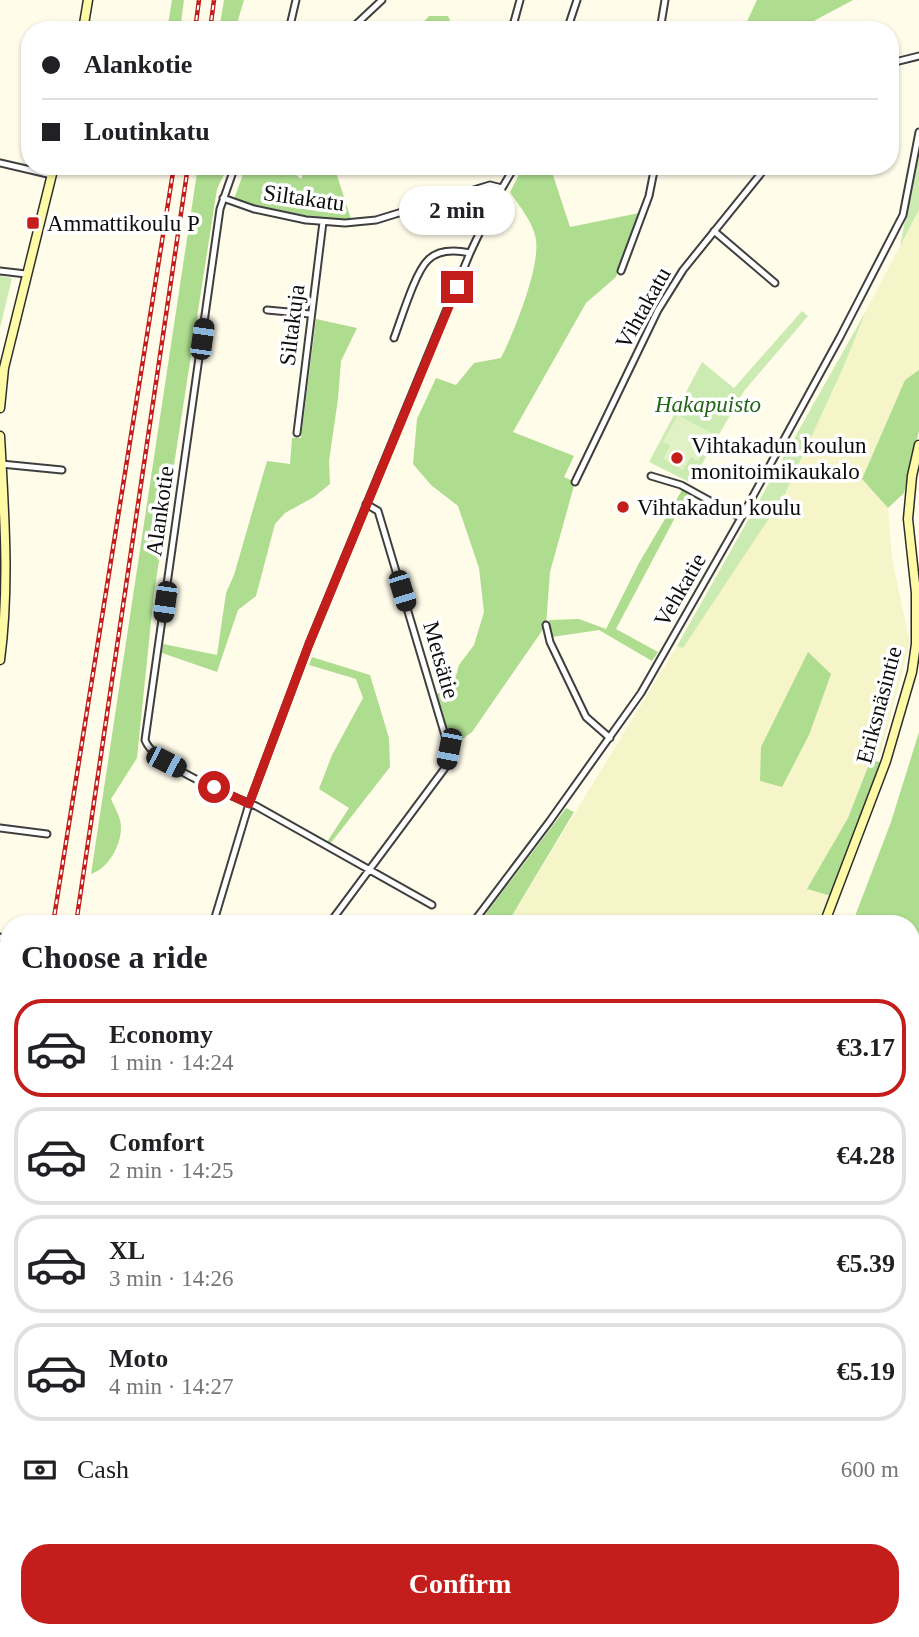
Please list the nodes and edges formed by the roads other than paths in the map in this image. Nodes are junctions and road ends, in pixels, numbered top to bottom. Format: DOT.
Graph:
graph roads {
  1 [pos="88,0"];
  2 [pos="296,0"];
  3 [pos="382,0"];
  4 [pos="520,0"];
  5 [pos="577,0"];
  6 [pos="665,0"];
  7 [pos="84,21"];
  8 [pos="291,21"];
  9 [pos="360,21"];
  10 [pos="513,21"];
  11 [pos="570,21"];
  12 [pos="662,21"];
  13 [pos="919,56"];
  14 [pos="899,61"];
  15 [pos="919,132"];
  16 [pos="0,163"];
  17 [pos="21,166"];
  18 [pos="52,175"];
  19 [pos="232,175"];
  20 [pos="510,175"];
  21 [pos="653,175"];
  22 [pos="760,175"];
  23 [pos="502,188"];
  24 [pos="223,198"];
  25 [pos="323,222"];
  26 [pos="714,231"];
  27 [pos="470,253"];
  28 [pos="0,271"];
  29 [pos="621,271"];
  30 [pos="26,274"];
  31 [pos="775,284"];
  32 [pos="267,310"];
  33 [pos="310,314"];
  34 [pos="394,338"];
  35 [pos="0,408"];
  36 [pos="297,433"];
  37 [pos="0,436"];
  38 [pos="919,445"];
  39 [pos="1,464"];
  40 [pos="62,470"];
  41 [pos="651,476"];
  42 [pos="575,482"];
  43 [pos="366,504"];
  44 [pos="741,518"];
  45 [pos="2,554"];
  46 [pos="546,625"];
  47 [pos="0,660"];
  48 [pos="610,738"];
  49 [pos="249,804"];
  50 [pos="0,828"];
  51 [pos="47,834"];
  52 [pos="370,870"];
  53 [pos="432,905"];
  54 [pos="216,915"];
  55 [pos="336,915"];
  56 [pos="479,915"];
  57 [pos="827,915"];
  1 -- 7 [label="street"];
  2 -- 8 [label="street"];
  3 -- 9 [label="street"];
  4 -- 10 [label="street"];
  5 -- 11 [label="street"];
  6 -- 12 [label="street"];
  13 -- 14 [label="street"];
  15 -- 44 [label="street, Vehkatie"];
  16 -- 17 [label="street"];
  18 -- 30 [label="street"];
  19 -- 24 [label="street, Alankotie"];
  20 -- 23 [label="street"];
  21 -- 29 [label="street"];
  22 -- 26 [label="street, Vihtakatu"];
  23 -- 25 [label="street, Siltakatu"];
  23 -- 27 [label="street"];
  24 -- 25 [label="street, Siltakatu"];
  24 -- 49 [label="street, Alankotie"];
  25 -- 33 [label="street, Siltakuja"];
  26 -- 31 [label="street"];
  26 -- 42 [label="street, Vihtakatu"];
  27 -- 34 [label="street"];
  27 -- 43 [label="street"];
  28 -- 30 [label="street"];
  30 -- 35 [label="street"];
  32 -- 33 [label="street"];
  33 -- 36 [label="street, Siltakuja"];
  37 -- 39 [label="street"];
  38 -- 57 [label="street, Eriksnäsintie"];
  39 -- 40 [label="street"];
  39 -- 45 [label="street"];
  41 -- 44 [label="street"];
  43 -- 49 [label="street"];
  43 -- 52 [label="street, Metsätie"];
  44 -- 48 [label="street, Vehkatie"];
  45 -- 47 [label="street"];
  46 -- 48 [label="street"];
  48 -- 56 [label="street, Vehkatie"];
  49 -- 52 [label="street, Alankotie"];
  49 -- 54 [label="street"];
  50 -- 51 [label="street"];
  52 -- 53 [label="street, Alankotie"];
  52 -- 55 [label="street, Metsätie"];
}
